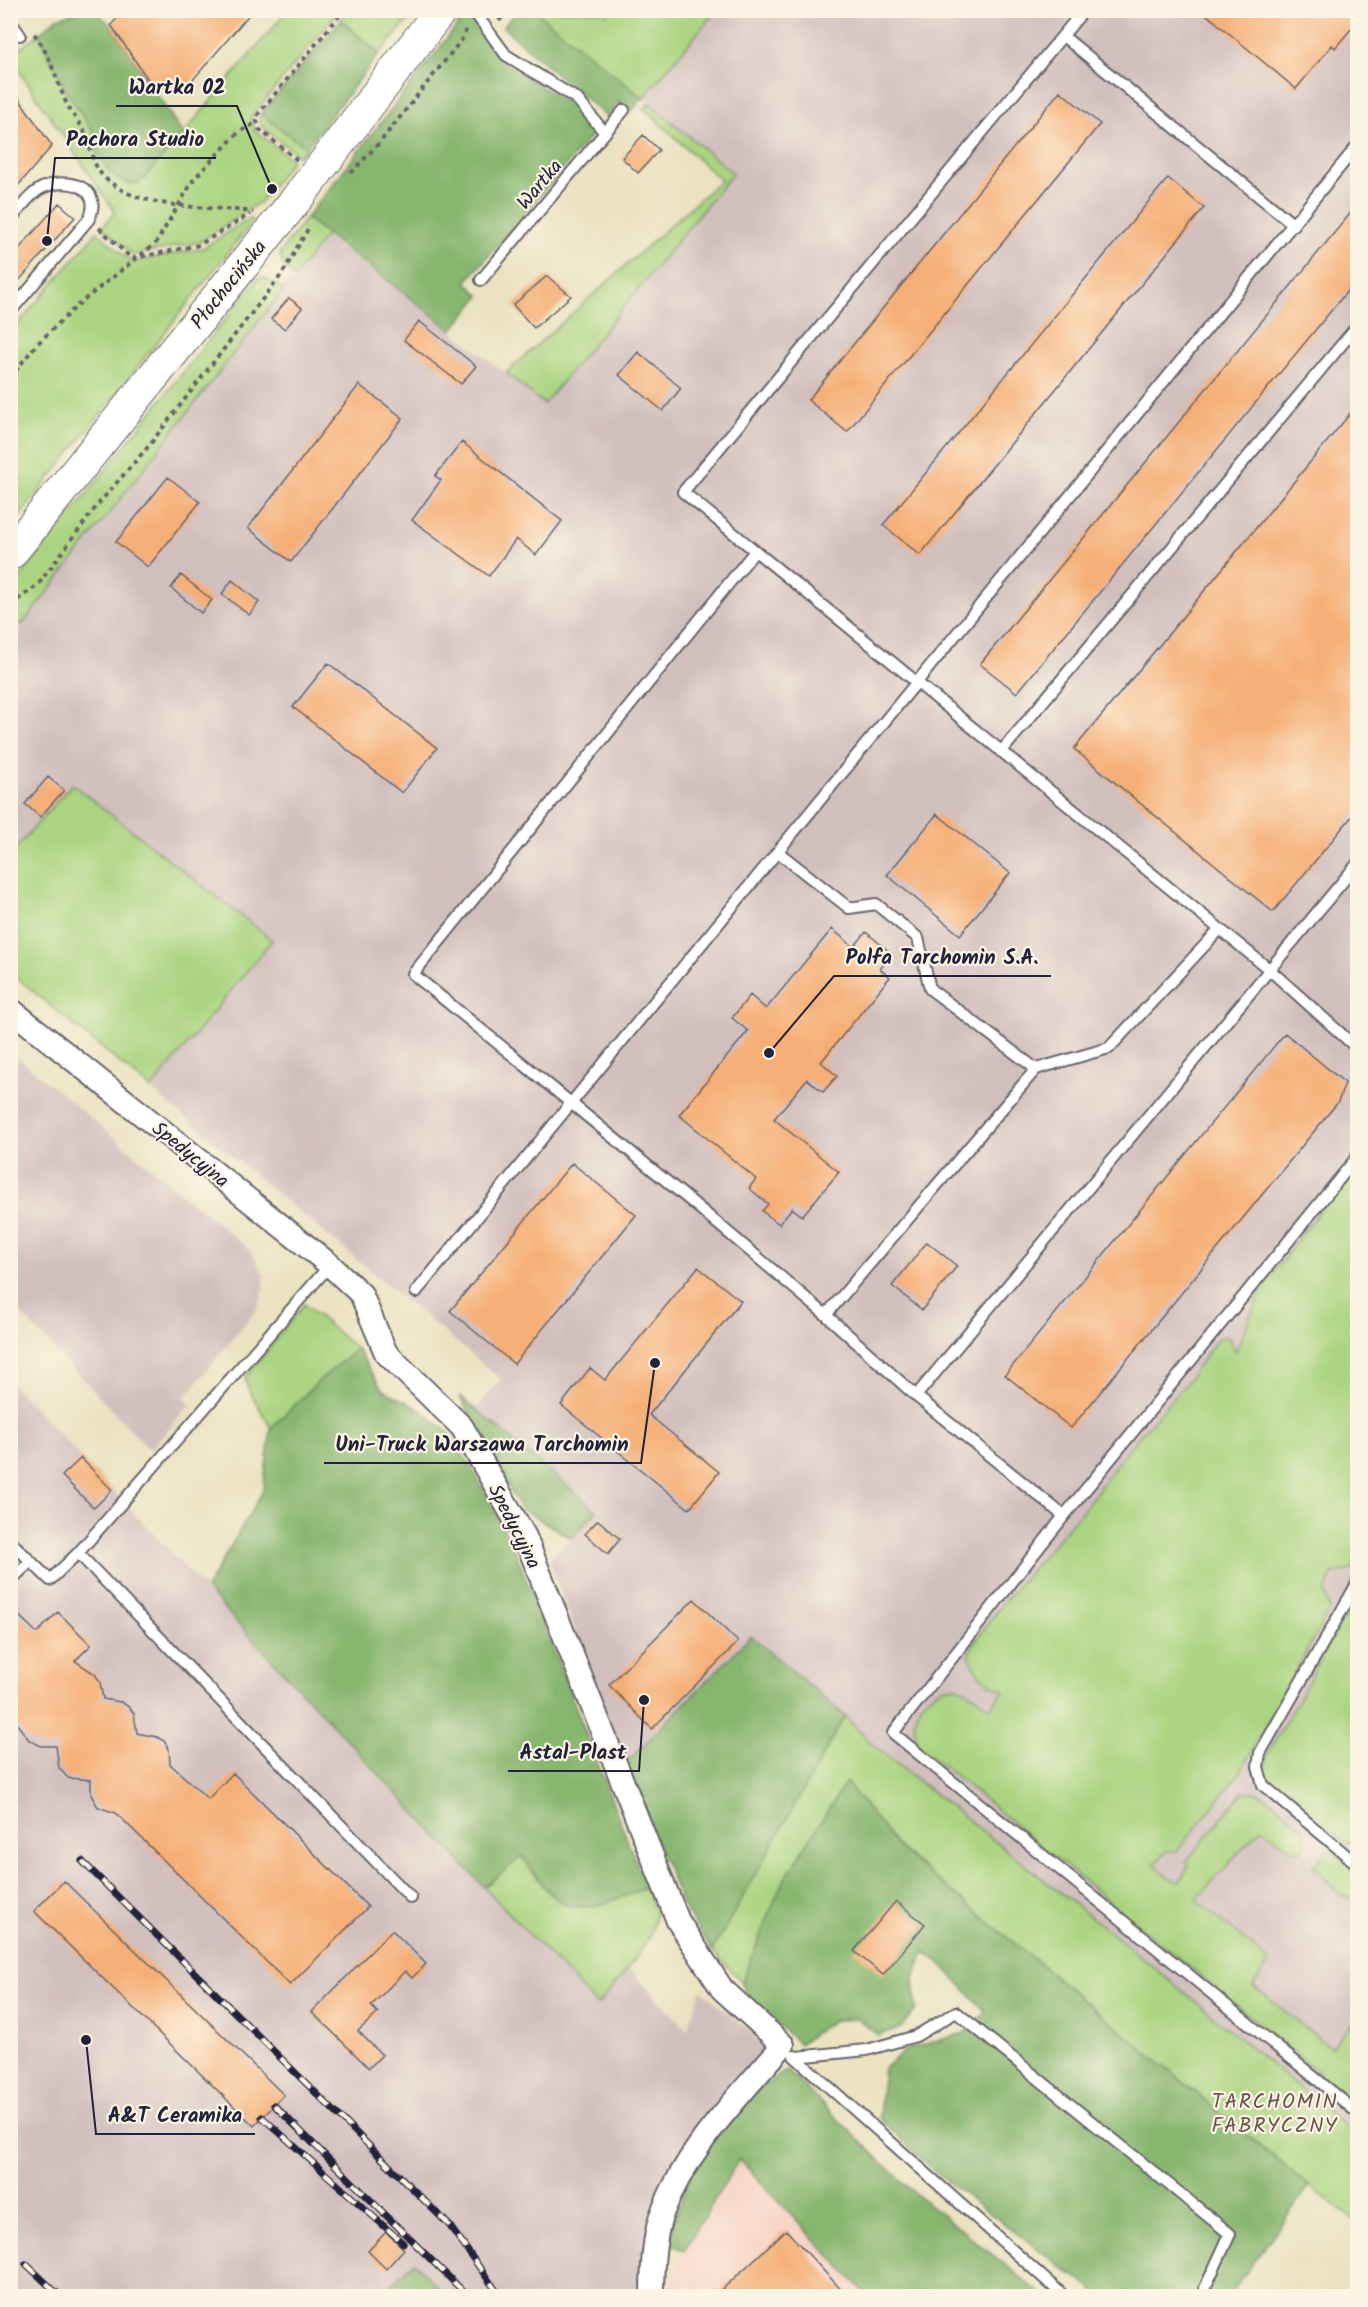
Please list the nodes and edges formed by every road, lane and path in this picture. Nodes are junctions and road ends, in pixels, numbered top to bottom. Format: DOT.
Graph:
graph roads {
  1 [pos="344,10"];
  2 [pos="473,10"];
  3 [pos="1083,10"];
  4 [pos="453,16"];
  5 [pos="10,21"];
  6 [pos="20,35"];
  7 [pos="1063,36"];
  8 [pos="624,110"];
  9 [pos="257,122"];
  10 [pos="605,133"];
  11 [pos="1358,145"];
  12 [pos="297,159"];
  13 [pos="346,180"];
  14 [pos="176,205"];
  15 [pos="10,220"];
  16 [pos="313,222"];
  17 [pos="1294,225"];
  18 [pos="99,227"];
  19 [pos="135,258"];
  20 [pos="481,280"];
  21 [pos="10,312"];
  22 [pos="1358,325"];
  23 [pos="10,378"];
  24 [pos="755,551"];
  25 [pos="10,554"];
  26 [pos="10,605"];
  27 [pos="917,683"];
  28 [pos="1001,752"];
  29 [pos="778,852"];
  30 [pos="1358,863"];
  31 [pos="1220,929"];
  32 [pos="1269,969"];
  33 [pos="10,1009"];
  34 [pos="1358,1049"];
  35 [pos="1036,1069"];
  36 [pos="572,1103"];
  37 [pos="1358,1156"];
  38 [pos="330,1266"];
  39 [pos="416,1292"];
  40 [pos="826,1315"];
  41 [pos="916,1396"];
  42 [pos="1064,1516"];
  43 [pos="10,1541"];
  44 [pos="78,1553"];
  45 [pos="31,1561"];
  46 [pos="10,1581"];
  47 [pos="1358,1582"];
  48 [pos="1358,1865"];
  49 [pos="411,1898"];
  50 [pos="789,2051"];
  51 [pos="1358,2113"];
  52 [pos="1205,2288"];
  53 [pos="652,2296"];
  54 [pos="1064,2296"];
  1 -- 9 [label="path"];
  2 -- 10 [label="lane"];
  3 -- 7 [label="lane"];
  4 -- 13 [label="path"];
  4 -- 25 [label="main road, Płochocińska"];
  5 -- 6 [label="lane"];
  6 -- 14 [label="path"];
  7 -- 17 [label="lane"];
  7 -- 24 [label="lane"];
  8 -- 10 [label="lane, Wartka"];
  9 -- 12 [label="path"];
  9 -- 14 [label="path"];
  10 -- 20 [label="lane, Wartka"];
  11 -- 17 [label="lane"];
  14 -- 19 [label="path"];
  14 -- 19 [label="path"];
  15 -- 21 [label="lane"];
  16 -- 26 [label="path"];
  17 -- 27 [label="lane"];
  18 -- 19 [label="path"];
  19 -- 23 [label="path"];
  22 -- 28 [label="lane"];
  24 -- 27 [label="lane"];
  24 -- 36 [label="lane"];
  27 -- 28 [label="lane"];
  27 -- 29 [label="lane"];
  28 -- 31 [label="lane"];
  29 -- 35 [label="lane"];
  29 -- 36 [label="lane"];
  30 -- 32 [label="lane"];
  31 -- 32 [label="lane"];
  31 -- 35 [label="lane"];
  32 -- 34 [label="lane"];
  32 -- 41 [label="lane"];
  33 -- 38 [label="street, Spedycyjna"];
  35 -- 40 [label="lane"];
  36 -- 39 [label="lane"];
  36 -- 40 [label="lane"];
  37 -- 42 [label="lane"];
  38 -- 44 [label="lane"];
  38 -- 50 [label="street, Spedycyjna"];
  40 -- 41 [label="lane"];
  41 -- 42 [label="lane"];
  42 -- 51 [label="lane"];
  43 -- 45 [label="lane"];
  44 -- 45 [label="lane"];
  44 -- 49 [label="lane"];
  45 -- 46 [label="lane"];
  47 -- 48 [label="lane"];
  50 -- 52 [label="lane"];
  50 -- 53 [label="street"];
  50 -- 54 [label="lane"];
}
